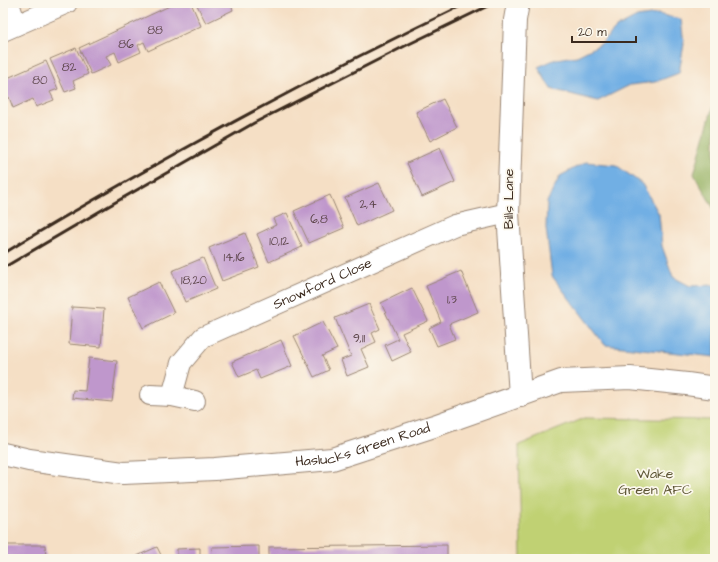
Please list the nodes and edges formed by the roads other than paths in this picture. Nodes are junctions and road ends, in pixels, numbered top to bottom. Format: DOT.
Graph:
graph roads {
  1 [pos="9,3"];
  2 [pos="67,3"];
  3 [pos="518,3"];
  4 [pos="10,28"];
  5 [pos="508,213"];
  6 [pos="715,388"];
  7 [pos="150,395"];
  8 [pos="172,396"];
  9 [pos="520,396"];
  10 [pos="195,401"];
  11 [pos="3,454"];
  1 -- 4 [label="street"];
  2 -- 4 [label="street"];
  3 -- 5 [label="street, Bills Lane"];
  5 -- 8 [label="street, Snowford Close"];
  5 -- 9 [label="street, Bills Lane"];
  6 -- 9 [label="street, Haslucks Green Road"];
  7 -- 8 [label="street"];
  8 -- 10 [label="street"];
  9 -- 11 [label="street, Haslucks Green Road"];
}
